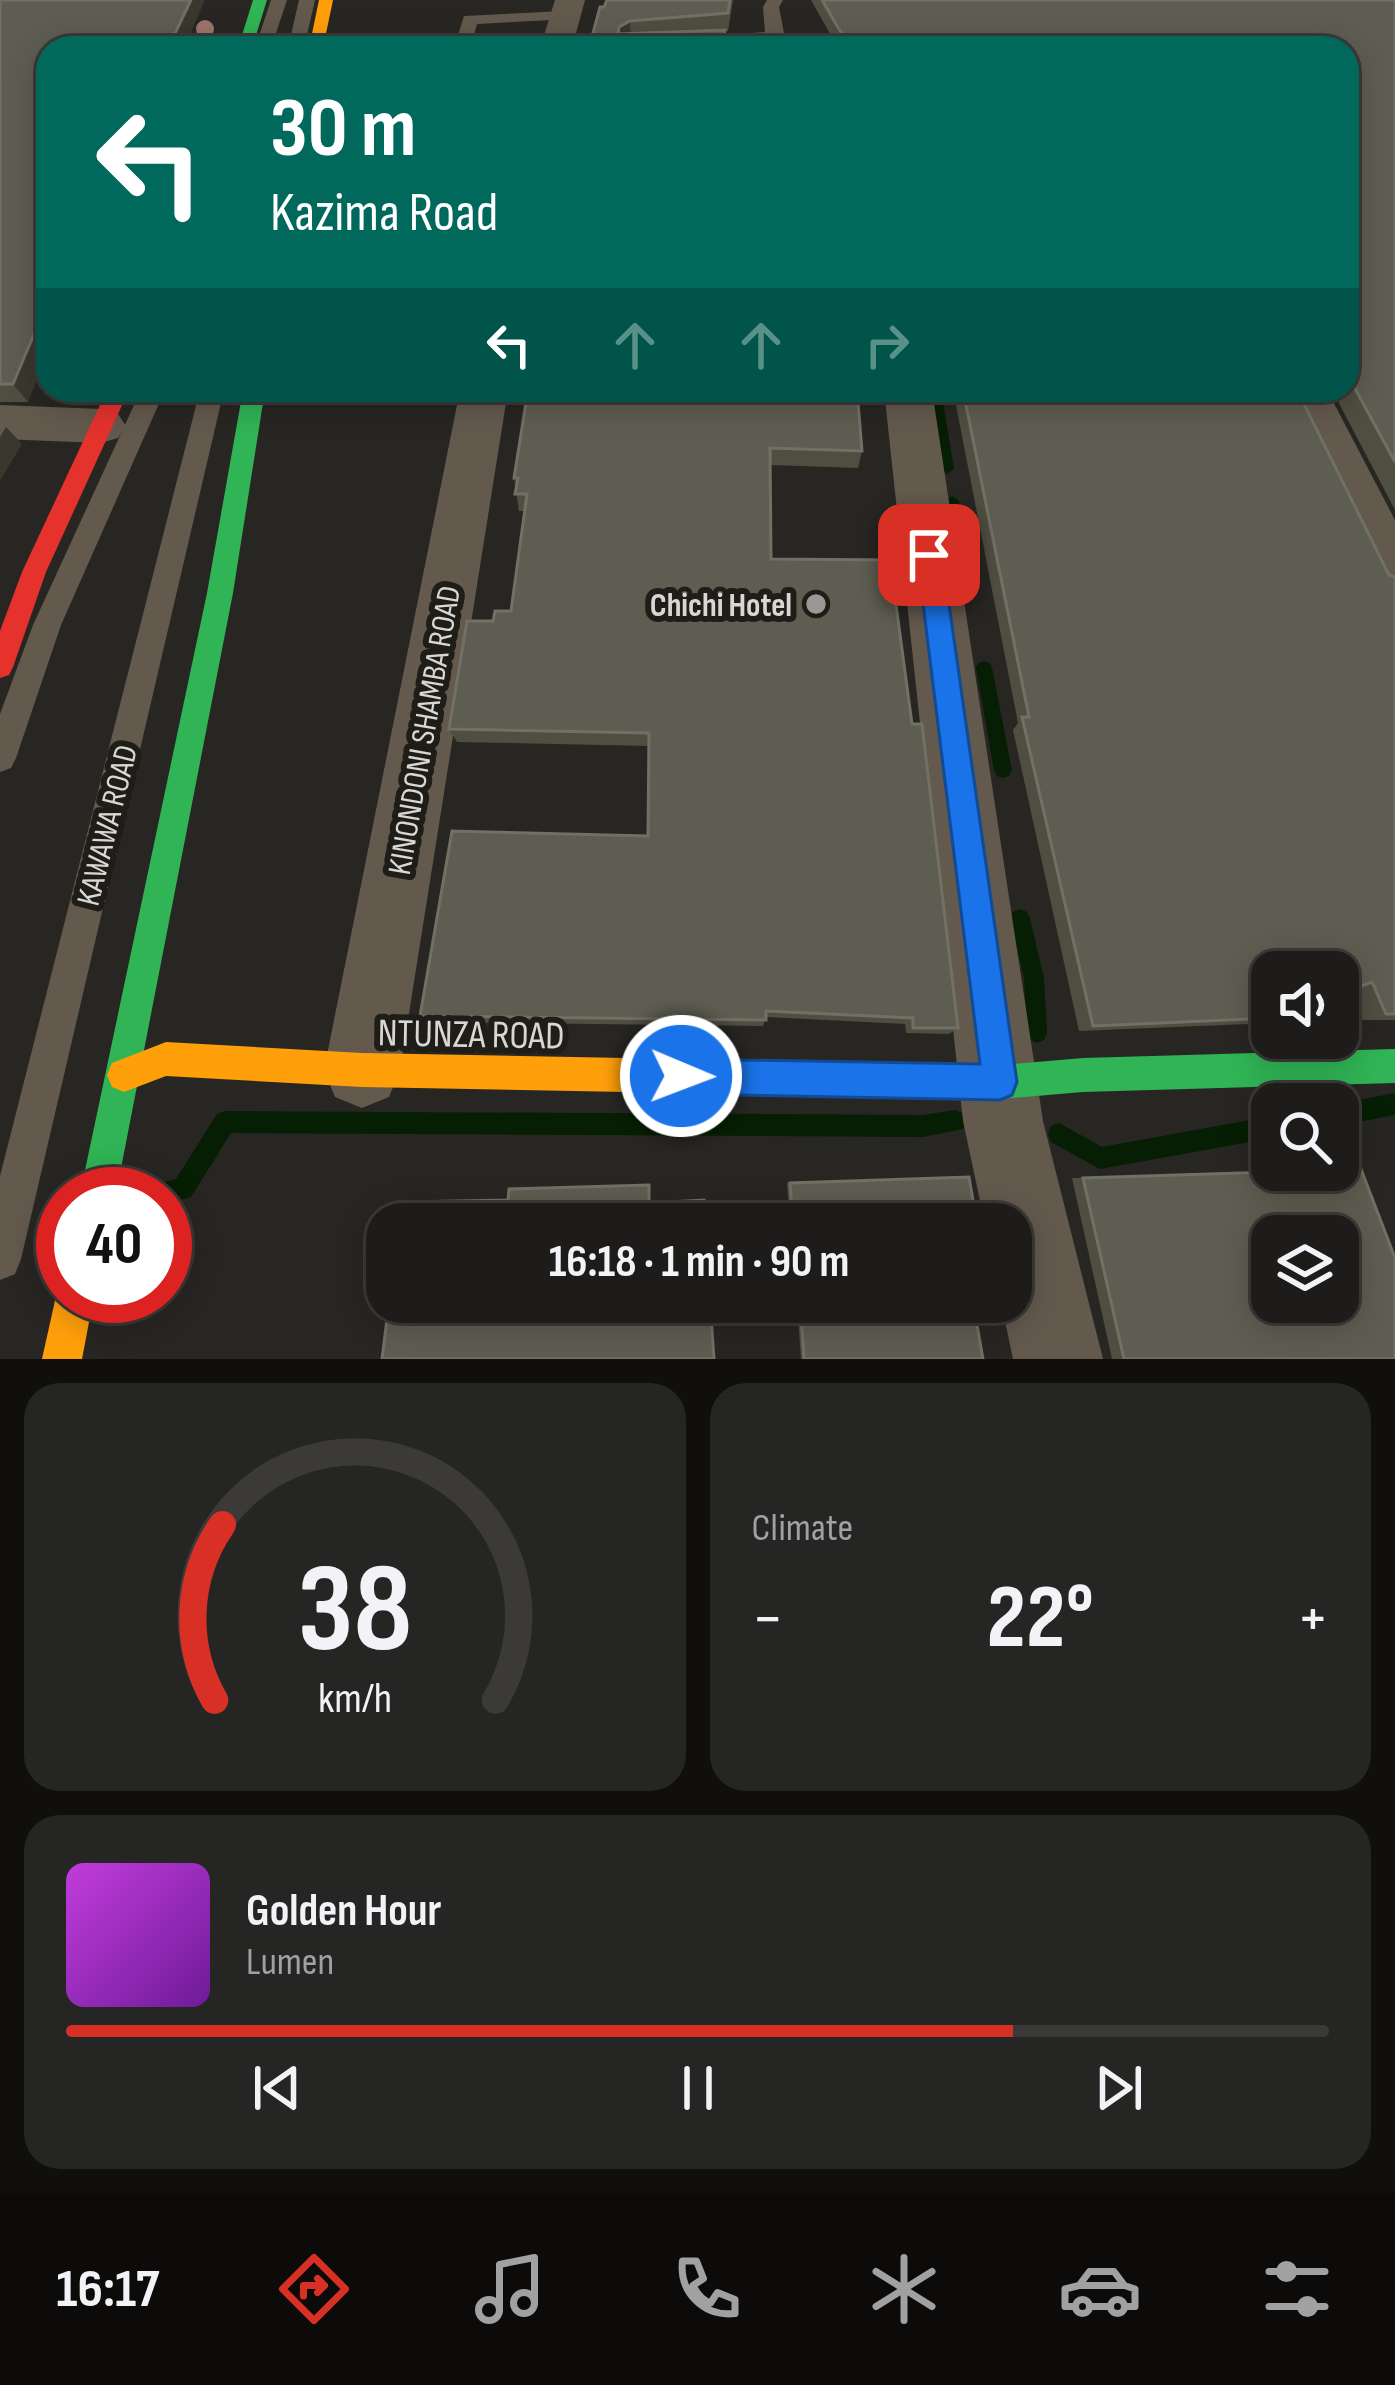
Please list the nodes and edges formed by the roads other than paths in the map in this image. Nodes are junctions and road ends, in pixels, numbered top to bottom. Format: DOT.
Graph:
graph roads {
  1 [pos="260,0"];
  2 [pos="279,0"];
  3 [pos="308,0"];
  4 [pos="326,0"];
  5 [pos="775,0"];
  6 [pos="564,22"];
  7 [pos="249,36"];
  8 [pos="267,36"];
  9 [pos="299,36"];
  10 [pos="318,36"];
  11 [pos="465,36"];
  12 [pos="773,36"];
  13 [pos="148,402"];
  14 [pos="209,402"];
  15 [pos="252,402"];
  16 [pos="482,402"];
  17 [pos="910,402"];
  18 [pos="1309,402"];
  19 [pos="110,408"];
  20 [pos="0,422"];
  21 [pos="1395,573"];
  22 [pos="0,668"];
  23 [pos="0,758"];
  24 [pos="1395,1066"];
  25 [pos="362,1070"];
  26 [pos="124,1075"];
  27 [pos="1000,1082"];
  28 [pos="104,1167"];
  29 [pos="0,1259"];
  30 [pos="69,1323"];
  31 [pos="62,1359"];
  32 [pos="1058,1359"];
  1 -- 7 [label="main road"];
  2 -- 8 [label="lane"];
  3 -- 9 [label="lane"];
  4 -- 10 [label="main road"];
  5 -- 12 [label="lane"];
  6 -- 11 [label="lane"];
  13 -- 23 [label="lane"];
  14 -- 29 [label="lane, KAWAWA ROAD"];
  15 -- 26 [label="main road, KAWAWA ROAD"];
  16 -- 25 [label="street, KINONDONI SHAMBA ROAD"];
  17 -- 27 [label="street"];
  18 -- 21 [label="street"];
  19 -- 20 [label="street"];
  19 -- 22 [label="main road"];
  24 -- 27 [label="main road, NTUNZA ROAD"];
  25 -- 26 [label="main road, NTUNZA ROAD"];
  25 -- 27 [label="main road, NTUNZA ROAD"];
  26 -- 28 [label="main road, KAWAWA ROAD"];
  27 -- 32 [label="street"];
  30 -- 31 [label="main road"];
}
